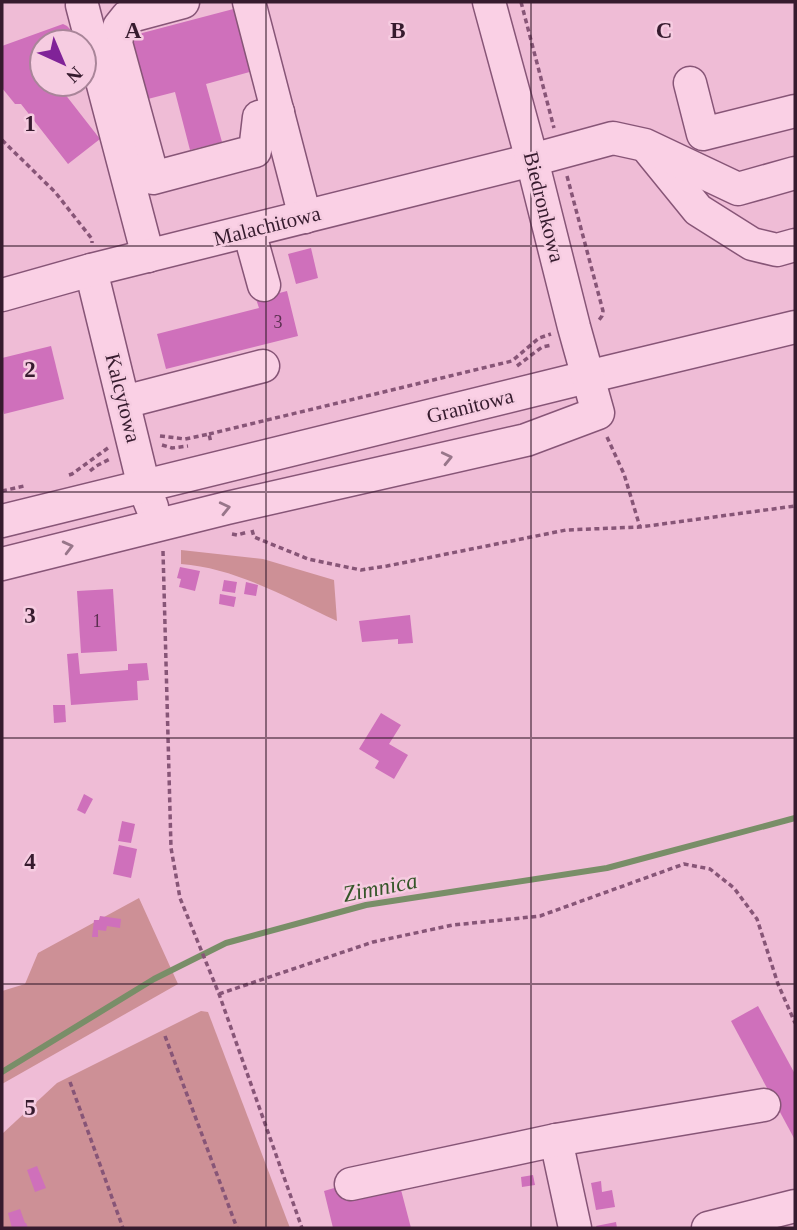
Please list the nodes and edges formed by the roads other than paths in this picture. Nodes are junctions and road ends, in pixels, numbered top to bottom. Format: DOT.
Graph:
graph roads {
  1 [pos="183,2"];
  2 [pos="249,2"];
  3 [pos="489,2"];
  4 [pos="82,5"];
  5 [pos="690,82"];
  6 [pos="795,111"];
  7 [pos="278,112"];
  8 [pos="645,145"];
  9 [pos="546,156"];
  10 [pos="795,173"];
  11 [pos="305,217"];
  12 [pos="249,231"];
  13 [pos="795,245"];
  14 [pos="148,256"];
  15 [pos="91,270"];
  16 [pos="264,285"];
  17 [pos="2,295"];
  18 [pos="795,327"];
  19 [pos="263,366"];
  20 [pos="587,377"];
  21 [pos="124,402"];
  22 [pos="144,486"];
  23 [pos="2,522"];
  24 [pos="158,524"];
  25 [pos="2,564"];
  26 [pos="764,1105"];
  27 [pos="556,1140"];
  28 [pos="351,1184"];
  29 [pos="779,1216"];
  30 [pos="575,1228"];
  31 [pos="708,1228"];
  1 -- 7 [label="street"];
  2 -- 7 [label="street"];
  3 -- 9 [label="street, Biedronkowa"];
  4 -- 14 [label="street"];
  5 -- 6 [label="street"];
  7 -- 11 [label="street"];
  8 -- 9 [label="street, Malachitowa"];
  8 -- 10 [label="street, Malachitowa"];
  8 -- 13 [label="street"];
  9 -- 11 [label="street, Malachitowa"];
  9 -- 20 [label="street, Biedronkowa"];
  11 -- 12 [label="street, Malachitowa"];
  12 -- 14 [label="street, Malachitowa"];
  12 -- 16 [label="street"];
  14 -- 15 [label="street, Malachitowa"];
  15 -- 17 [label="street, Malachitowa"];
  15 -- 21 [label="street, Kalcytowa"];
  18 -- 20 [label="street, Granitowa"];
  19 -- 21 [label="street"];
  20 -- 22 [label="street, Granitowa"];
  24 -- 20 [label="street, Biedronkowa, one-way"];
  21 -- 22 [label="street, Kalcytowa"];
  22 -- 23 [label="street, Granitowa"];
  22 -- 24 [label="street, Kalcytowa"];
  25 -- 24 [label="street, one-way"];
  26 -- 27 [label="street"];
  27 -- 28 [label="street"];
  27 -- 30 [label="street"];
  29 -- 31 [label="street"];
}
